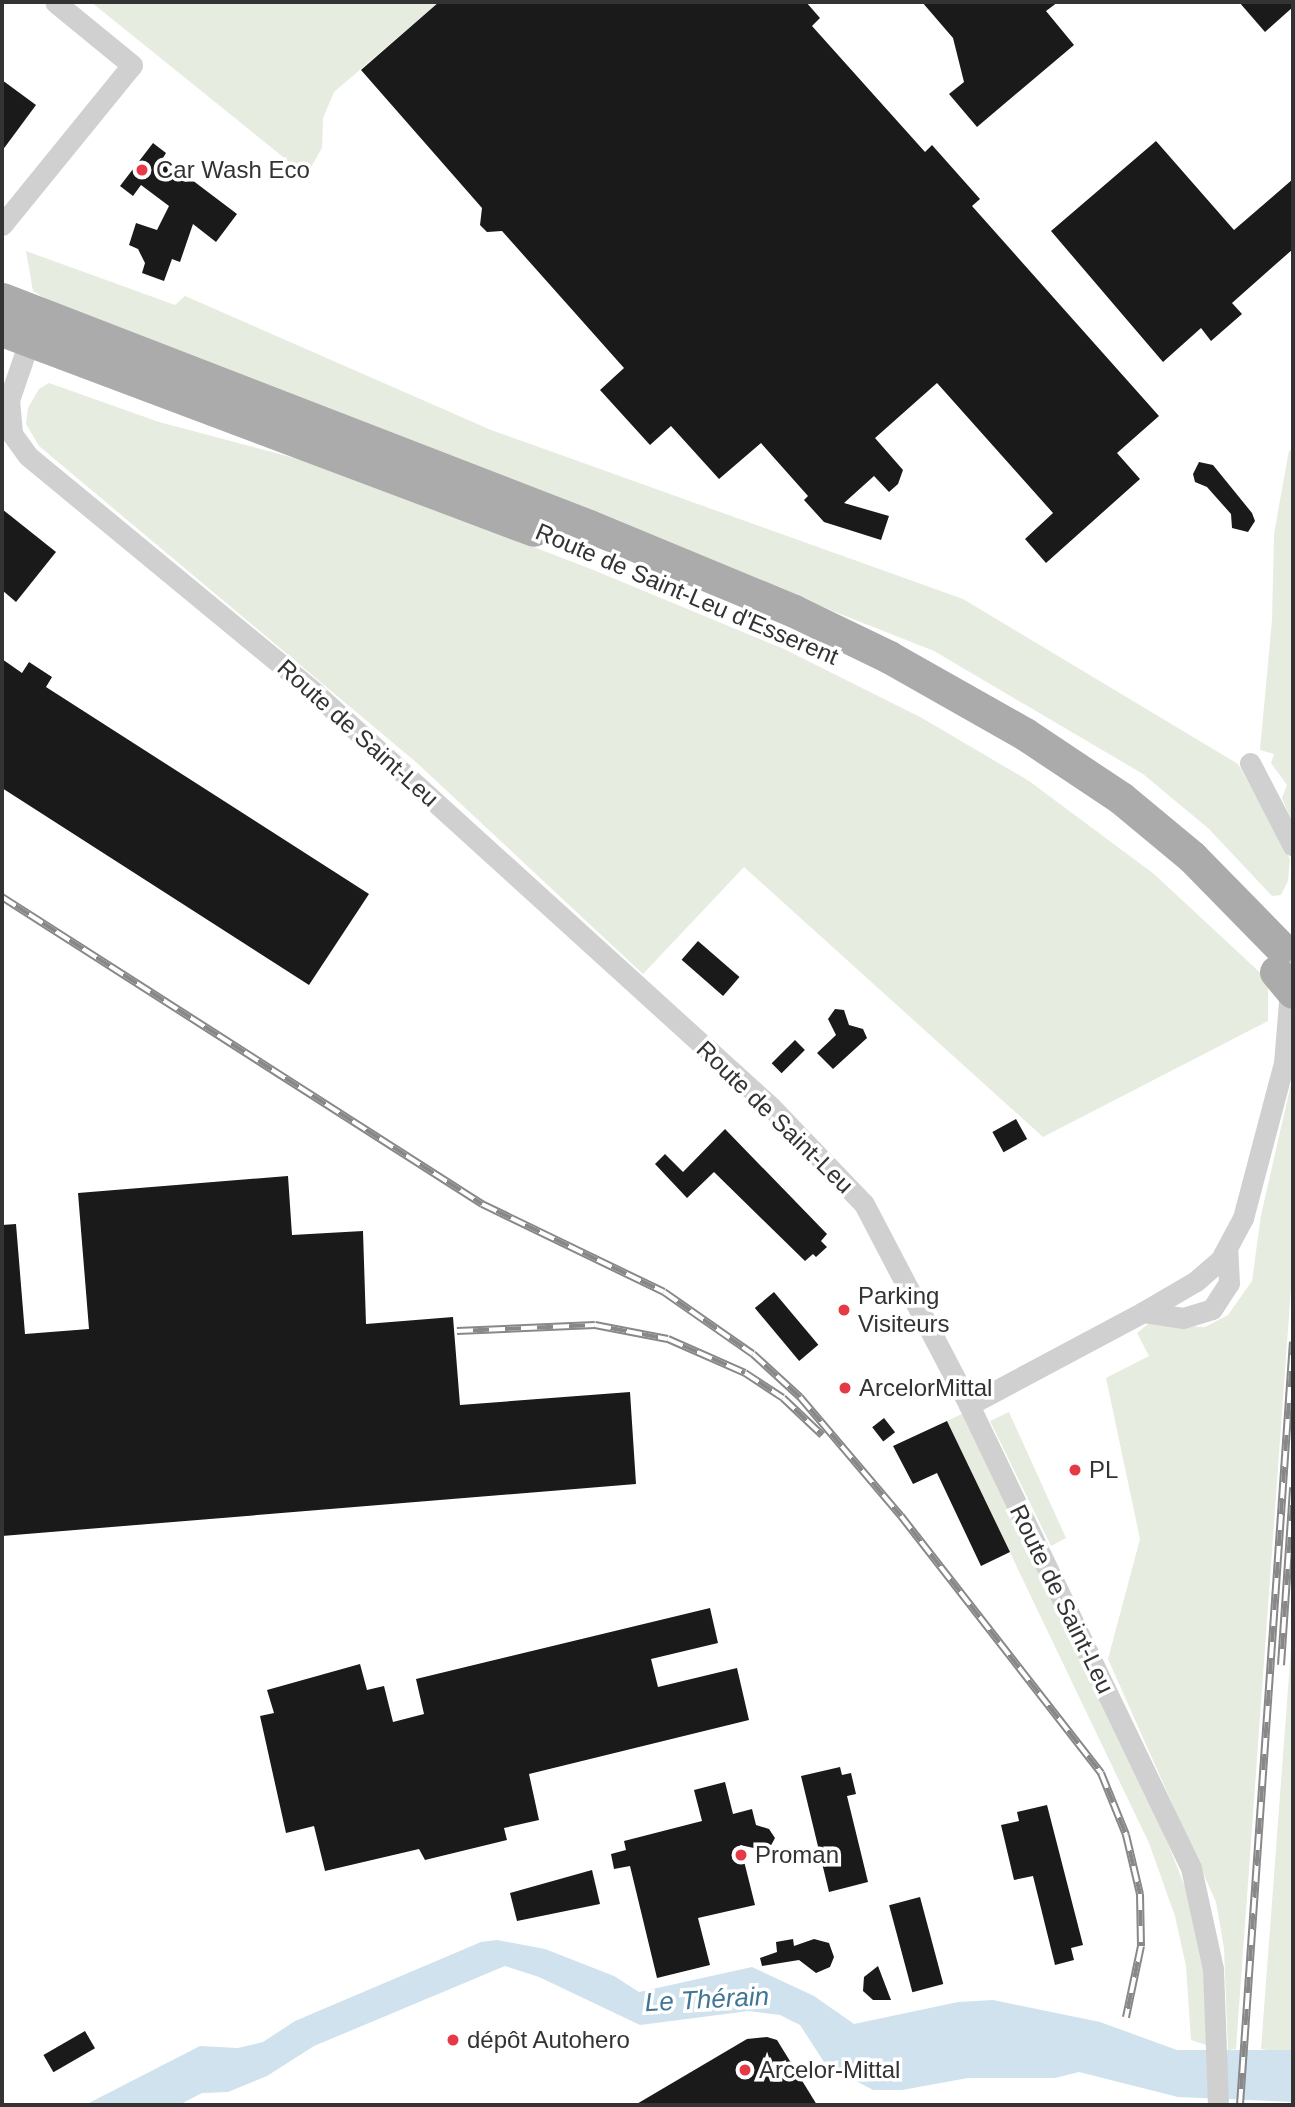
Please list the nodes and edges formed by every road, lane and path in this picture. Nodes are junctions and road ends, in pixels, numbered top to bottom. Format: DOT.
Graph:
graph roads {
  1 [pos="55,2"];
  2 [pos="2,225"];
  3 [pos="14,318"];
  4 [pos="2,420"];
  5 [pos="13,438"];
  6 [pos="1250,763"];
  7 [pos="1293,846"];
  8 [pos="1287,956"];
  9 [pos="1227,1250"];
  10 [pos="1143,1312"];
  11 [pos="969,1405"];
  12 [pos="1218,2105"];
  1 -- 2 [label="street"];
  3 -- 5 [label="street"];
  3 -- 8 [label="main road, Route de Saint-Leu d'Esserent"];
  3 -- 8 [label="main road, Route de Saint-Leu d'Esserent"];
  4 -- 5 [label="street, Route de Saint-Leu"];
  5 -- 11 [label="street, Route de Saint-Leu"];
  6 -- 7 [label="street"];
  8 -- 9 [label="street"];
  9 -- 10 [label="street"];
  9 -- 10 [label="street"];
  10 -- 11 [label="street"];
  11 -- 12 [label="street, Route de Saint-Leu"];
}
